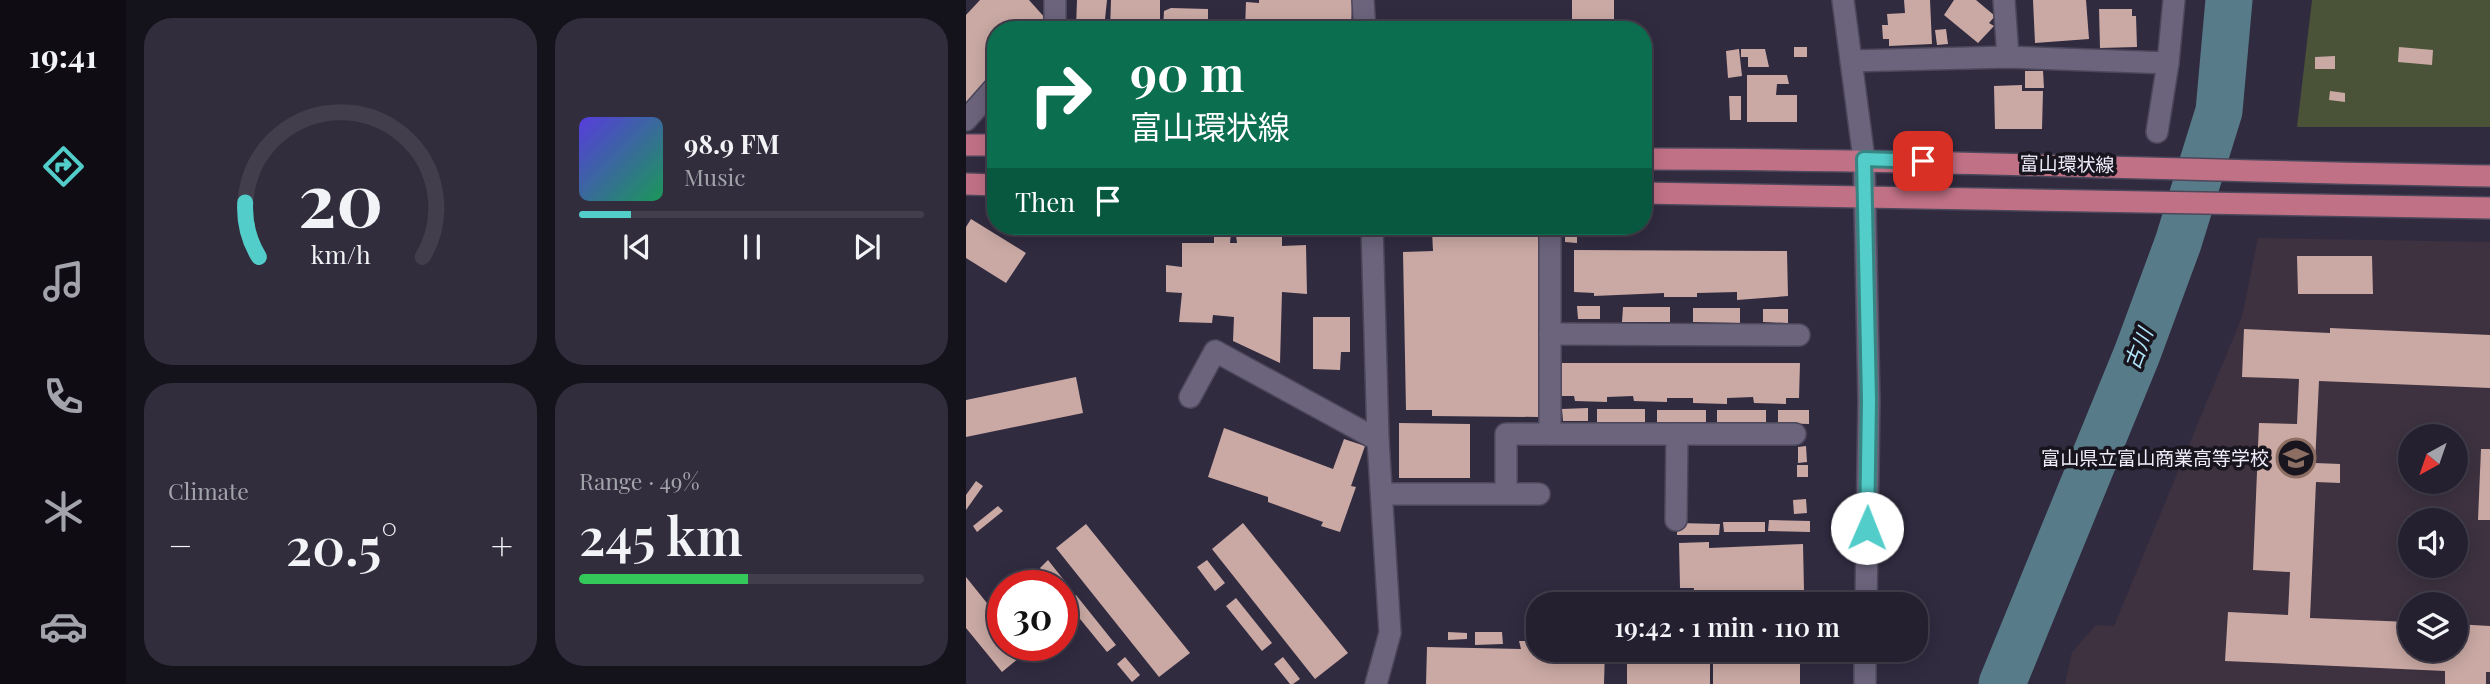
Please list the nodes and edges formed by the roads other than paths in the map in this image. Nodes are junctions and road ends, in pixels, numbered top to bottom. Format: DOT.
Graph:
graph roads {
  1 [pos="1055,0"];
  2 [pos="1363,0"];
  3 [pos="1843,0"];
  4 [pos="2004,0"];
  5 [pos="2174,0"];
  6 [pos="1053,21"];
  7 [pos="1364,21"];
  8 [pos="2008,57"];
  9 [pos="1851,61"];
  10 [pos="2168,63"];
  11 [pos="987,96"];
  12 [pos="966,120"];
  13 [pos="2157,132"];
  14 [pos="966,145"];
  15 [pos="987,145"];
  16 [pos="1652,159"];
  17 [pos="1864,159"];
  18 [pos="2490,176"];
  19 [pos="966,184"];
  20 [pos="987,185"];
  21 [pos="1652,193"];
  22 [pos="1864,195"];
  23 [pos="2490,208"];
  24 [pos="1372,235"];
  25 [pos="1550,235"];
  26 [pos="1550,334"];
  27 [pos="1798,335"];
  28 [pos="1190,397"];
  29 [pos="1550,434"];
  30 [pos="1677,434"];
  31 [pos="1795,434"];
  32 [pos="1378,440"];
  33 [pos="1383,494"];
  34 [pos="1506,494"];
  35 [pos="1539,494"];
  36 [pos="1676,520"];
  37 [pos="1866,592"];
  38 [pos="1865,662"];
  39 [pos="1376,684"];
  40 [pos="1865,684"];
  1 -- 6 [label="street"];
  2 -- 7 [label="street"];
  3 -- 9 [label="street"];
  4 -- 8 [label="street"];
  5 -- 10 [label="street"];
  8 -- 9 [label="street"];
  8 -- 10 [label="street"];
  9 -- 17 [label="street"];
  10 -- 13 [label="street"];
  11 -- 12 [label="street"];
  14 -- 15 [label="main road"];
  16 -- 17 [label="main road, 富山環状線"];
  17 -- 18 [label="main road, 富山環状線"];
  17 -- 22 [label="street"];
  19 -- 20 [label="main road"];
  21 -- 22 [label="main road, 富山環状線"];
  22 -- 23 [label="main road, 富山環状線"];
  22 -- 37 [label="street"];
  24 -- 32 [label="street"];
  25 -- 26 [label="street"];
  26 -- 27 [label="street"];
  26 -- 29 [label="street"];
  28 -- 32 [label="street"];
  29 -- 30 [label="street"];
  29 -- 34 [label="street"];
  30 -- 31 [label="street"];
  30 -- 36 [label="street"];
  32 -- 33 [label="street"];
  33 -- 34 [label="street"];
  33 -- 39 [label="street"];
  34 -- 35 [label="street"];
  38 -- 40 [label="street"];
}
